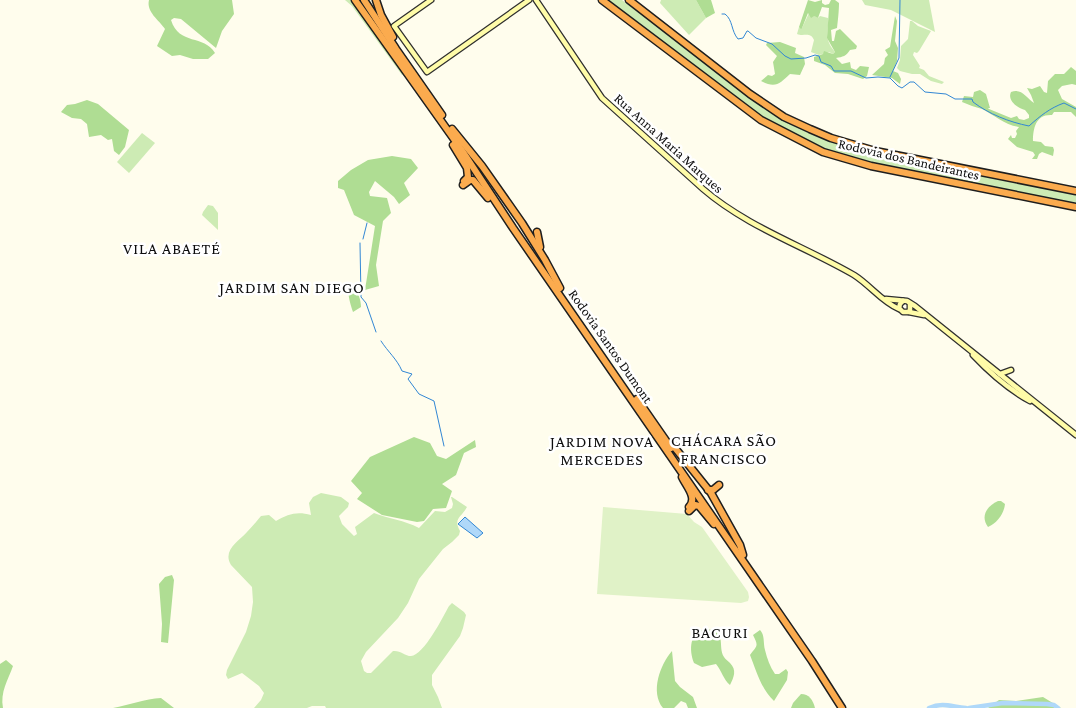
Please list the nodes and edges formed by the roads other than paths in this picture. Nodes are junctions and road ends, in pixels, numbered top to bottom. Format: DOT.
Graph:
graph roads {
  1 [pos="354,0"];
  2 [pos="364,0"];
  3 [pos="376,0"];
  4 [pos="431,0"];
  5 [pos="529,0"];
  6 [pos="536,0"];
  7 [pos="629,0"];
  8 [pos="604,2"];
  9 [pos="412,72"];
  10 [pos="444,126"];
  11 [pos="482,166"];
  12 [pos="498,175"];
  13 [pos="1076,191"];
  14 [pos="1076,207"];
  15 [pos="513,228"];
  16 [pos="537,232"];
  17 [pos="545,260"];
  18 [pos="883,298"];
  19 [pos="902,301"];
  20 [pos="910,304"];
  21 [pos="900,310"];
  22 [pos="908,312"];
  23 [pos="928,317"];
  24 [pos="965,347"];
  25 [pos="1011,370"];
  26 [pos="1000,374"];
  27 [pos="654,422"];
  28 [pos="1076,437"];
  29 [pos="665,447"];
  30 [pos="708,490"];
  31 [pos="691,494"];
  32 [pos="713,498"];
  33 [pos="700,506"];
  34 [pos="742,556"];
  35 [pos="842,708"];
  36 [pos="847,708"];
  1 -- 10 [label="highway, Rodovia Santos Dumont"];
  2 -- 9 [label="highway, Rodovia Santos Dumont"];
  3 -- 9 [label="highway"];
  4 -- 5 [label="main road"];
  6 -- 18 [label="main road, Rua Anna Maria Marques"];
  7 -- 13 [label="highway, Rodovia dos Bandeirantes"];
  8 -- 14 [label="highway, Rodovia dos Bandeirantes"];
  9 -- 11 [label="highway, Rodovia Santos Dumont"];
  10 -- 15 [label="highway, Rodovia Santos Dumont"];
  10 -- 15 [label="highway"];
  11 -- 12 [label="highway"];
  11 -- 17 [label="highway, Rodovia Santos Dumont"];
  15 -- 29 [label="highway, Rodovia Santos Dumont"];
  16 -- 17 [label="highway"];
  17 -- 27 [label="highway, Rodovia Santos Dumont"];
  18 -- 19 [label="main road"];
  18 -- 21 [label="main road, Rua Anna Maria Marques"];
  19 -- 20 [label="main road"];
  19 -- 21 [label="main road"];
  20 -- 22 [label="main road"];
  20 -- 23 [label="main road"];
  21 -- 22 [label="main road"];
  22 -- 23 [label="main road"];
  23 -- 24 [label="main road"];
  24 -- 26 [label="main road"];
  24 -- 28 [label="main road"];
  25 -- 26 [label="main road"];
  26 -- 28 [label="main road"];
  27 -- 30 [label="highway"];
  27 -- 34 [label="highway, Rodovia Santos Dumont"];
  29 -- 31 [label="highway"];
  29 -- 34 [label="highway, Rodovia Santos Dumont"];
  30 -- 32 [label="highway"];
  30 -- 32 [label="highway"];
  31 -- 33 [label="highway"];
  31 -- 33 [label="highway"];
  32 -- 34 [label="highway"];
  33 -- 34 [label="highway"];
  34 -- 35 [label="highway, Rodovia Santos Dumont"];
  34 -- 36 [label="highway, Rodovia Santos Dumont"];
}
